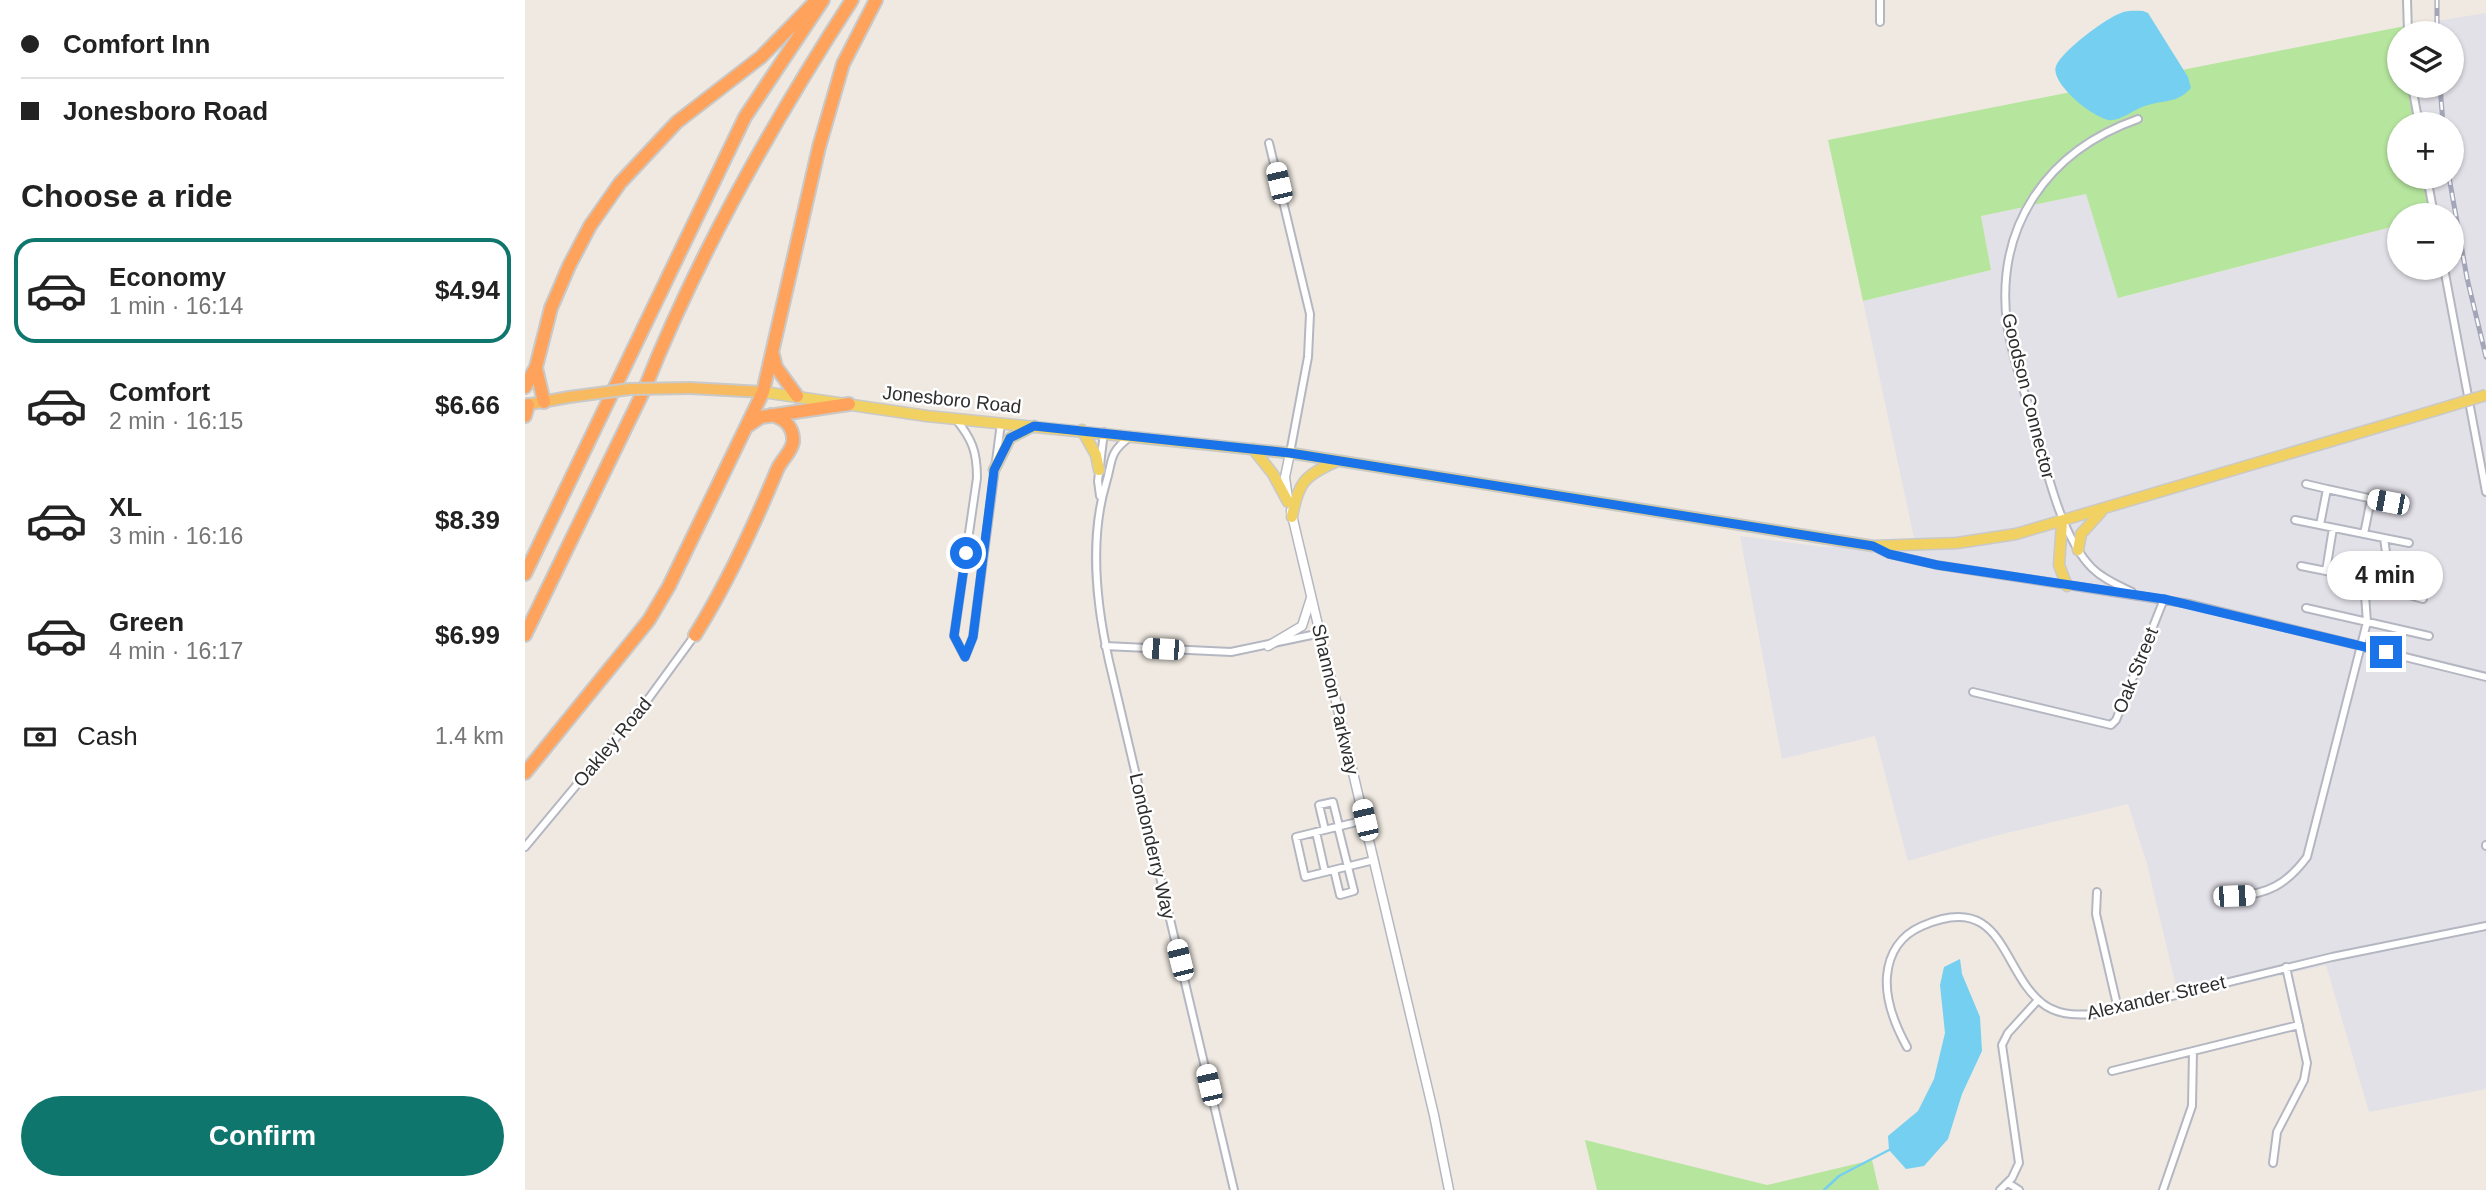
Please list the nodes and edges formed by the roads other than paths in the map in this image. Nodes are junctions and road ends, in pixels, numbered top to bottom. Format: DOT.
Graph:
graph roads {
  1 [pos="820,0"];
  2 [pos="852,0"];
  3 [pos="876,0"];
  4 [pos="1880,0"];
  5 [pos="2407,0"];
  6 [pos="2408,21"];
  7 [pos="1880,22"];
  8 [pos="2138,119"];
  9 [pos="1269,143"];
  10 [pos="2446,280"];
  11 [pos="773,349"];
  12 [pos="535,368"];
  13 [pos="525,387"];
  14 [pos="763,392"];
  15 [pos="2486,395"];
  16 [pos="797,396"];
  17 [pos="544,402"];
  18 [pos="849,404"];
  19 [pos="526,409"];
  20 [pos="771,415"];
  21 [pos="955,418"];
  22 [pos="1001,423"];
  23 [pos="1034,426"];
  24 [pos="746,427"];
  25 [pos="1082,430"];
  26 [pos="1104,432"];
  27 [pos="1132,435"];
  28 [pos="1253,449"];
  29 [pos="1290,453"];
  30 [pos="1337,461"];
  31 [pos="994,470"];
  32 [pos="1099,470"];
  33 [pos="2306,484"];
  34 [pos="2327,489"];
  35 [pos="2486,492"];
  36 [pos="1100,499"];
  37 [pos="2371,499"];
  38 [pos="1289,502"];
  39 [pos="2405,506"];
  40 [pos="2104,509"];
  41 [pos="1292,517"];
  42 [pos="2295,520"];
  43 [pos="2062,522"];
  44 [pos="2320,525"];
  45 [pos="2333,528"];
  46 [pos="2364,534"];
  47 [pos="2384,538"];
  48 [pos="2410,543"];
  49 [pos="1873,546"];
  50 [pos="2078,550"];
  51 [pos="2301,566"];
  52 [pos="2326,571"];
  53 [pos="525,574"];
  54 [pos="2364,582"];
  55 [pos="2067,586"];
  56 [pos="2391,589"];
  57 [pos="1311,595"];
  58 [pos="2137,595"];
  59 [pos="2164,599"];
  60 [pos="2423,599"];
  61 [pos="2306,608"];
  62 [pos="2367,622"];
  63 [pos="1321,633"];
  64 [pos="525,635"];
  65 [pos="695,635"];
  66 [pos="2429,636"];
  67 [pos="1105,646"];
  68 [pos="1268,646"];
  69 [pos="2361,646"];
  70 [pos="2486,677"];
  71 [pos="1973,692"];
  72 [pos="525,773"];
  73 [pos="1365,820"];
  74 [pos="1339,826"];
  75 [pos="1325,830"];
  76 [pos="1316,832"];
  77 [pos="525,847"];
  78 [pos="1374,860"];
  79 [pos="1348,866"];
  80 [pos="1334,870"];
  81 [pos="1325,872"];
  82 [pos="2097,892"];
  83 [pos="2234,896"];
  84 [pos="2486,926"];
  85 [pos="2286,967"];
  86 [pos="2038,1000"];
  87 [pos="2118,1009"];
  88 [pos="2299,1025"];
  89 [pos="1907,1047"];
  90 [pos="2193,1051"];
  91 [pos="2112,1071"];
  92 [pos="2273,1163"];
  93 [pos="2008,1183"];
  94 [pos="1234,1190"];
  95 [pos="1449,1190"];
  96 [pos="2000,1190"];
  97 [pos="2019,1190"];
  98 [pos="2163,1190"];
  1 -- 12 [label="highway"];
  1 -- 53 [label="highway"];
  2 -- 64 [label="highway"];
  3 -- 11 [label="highway"];
  4 -- 7 [label="street"];
  5 -- 6 [label="street"];
  8 -- 43 [label="street, Goodson Connector"];
  9 -- 29 [label="street"];
  10 -- 35 [label="street"];
  11 -- 14 [label="highway"];
  11 -- 16 [label="highway"];
  12 -- 13 [label="highway"];
  12 -- 17 [label="highway"];
  14 -- 16 [label="main road, Jonesboro Road"];
  14 -- 17 [label="highway, Jonesboro Road, bridge"];
  14 -- 24 [label="highway"];
  15 -- 40 [label="main road, bridge"];
  16 -- 18 [label="main road, Jonesboro Road"];
  17 -- 19 [label="highway, Jonesboro Road"];
  18 -- 20 [label="highway"];
  18 -- 21 [label="main road, Jonesboro Road"];
  20 -- 24 [label="highway"];
  20 -- 65 [label="highway"];
  21 -- 22 [label="main road, Jonesboro Road"];
  21 -- 31 [label="street"];
  22 -- 23 [label="main road, Jonesboro Road"];
  22 -- 31 [label="street"];
  23 -- 25 [label="main road, Jonesboro Road"];
  23 -- 31 [label="main road"];
  24 -- 72 [label="highway"];
  25 -- 26 [label="main road, Jonesboro Road"];
  25 -- 32 [label="main road"];
  26 -- 27 [label="main road, Jonesboro Road"];
  26 -- 32 [label="street, Londonderry Way"];
  27 -- 28 [label="main road, Jonesboro Road"];
  27 -- 36 [label="street, Londonderry Way"];
  28 -- 29 [label="main road, Jonesboro Road"];
  28 -- 38 [label="main road"];
  29 -- 30 [label="main road, Jonesboro Road"];
  29 -- 38 [label="street, Shannon Parkway"];
  30 -- 41 [label="main road"];
  30 -- 49 [label="main road, Jonesboro Road"];
  32 -- 36 [label="street, Londonderry Way"];
  33 -- 34 [label="street"];
  34 -- 37 [label="street"];
  34 -- 44 [label="street"];
  36 -- 67 [label="street, Londonderry Way"];
  37 -- 39 [label="street"];
  37 -- 46 [label="street"];
  38 -- 41 [label="street, Shannon Parkway"];
  40 -- 43 [label="main road"];
  40 -- 50 [label="main road"];
  41 -- 57 [label="street, Shannon Parkway"];
  42 -- 44 [label="street"];
  43 -- 49 [label="main road, Jonesboro Road"];
  43 -- 50 [label="street, Jonesboro Road"];
  43 -- 55 [label="main road"];
  44 -- 45 [label="street"];
  45 -- 46 [label="street"];
  45 -- 52 [label="street"];
  46 -- 47 [label="street"];
  47 -- 48 [label="street"];
  47 -- 56 [label="street"];
  49 -- 55 [label="street, Jonesboro Road"];
  50 -- 58 [label="street, Jonesboro Road"];
  51 -- 52 [label="street"];
  52 -- 54 [label="street"];
  54 -- 56 [label="street"];
  54 -- 62 [label="street"];
  55 -- 58 [label="street, Jonesboro Road"];
  56 -- 60 [label="street"];
  57 -- 63 [label="street, Shannon Parkway"];
  57 -- 68 [label="street"];
  58 -- 59 [label="street, Jonesboro Road"];
  59 -- 69 [label="street, Jonesboro Road"];
  59 -- 71 [label="street, Oak Street"];
  61 -- 62 [label="street"];
  62 -- 66 [label="street"];
  62 -- 69 [label="street"];
  63 -- 68 [label="street"];
  63 -- 73 [label="street, Shannon Parkway"];
  65 -- 77 [label="street, Oakley Road"];
  67 -- 68 [label="street"];
  67 -- 94 [label="street, Londonderry Way"];
  69 -- 70 [label="street, Jonesboro Road"];
  69 -- 83 [label="street"];
  73 -- 74 [label="street"];
  73 -- 78 [label="street, Shannon Parkway"];
  74 -- 75 [label="street"];
  74 -- 75 [label="street"];
  74 -- 79 [label="street"];
  75 -- 76 [label="street"];
  76 -- 81 [label="street"];
  76 -- 81 [label="street"];
  78 -- 79 [label="street"];
  78 -- 95 [label="street, Shannon Parkway"];
  79 -- 80 [label="street"];
  79 -- 80 [label="street"];
  80 -- 81 [label="street"];
  82 -- 87 [label="street"];
  84 -- 85 [label="street, Alexander Street"];
  85 -- 87 [label="street, Alexander Street"];
  85 -- 88 [label="street"];
  86 -- 87 [label="street, Alexander Street"];
  86 -- 89 [label="street"];
  86 -- 93 [label="street"];
  88 -- 90 [label="street"];
  88 -- 92 [label="street"];
  90 -- 91 [label="street"];
  90 -- 98 [label="street"];
  93 -- 96 [label="street"];
  93 -- 97 [label="street"];
}
